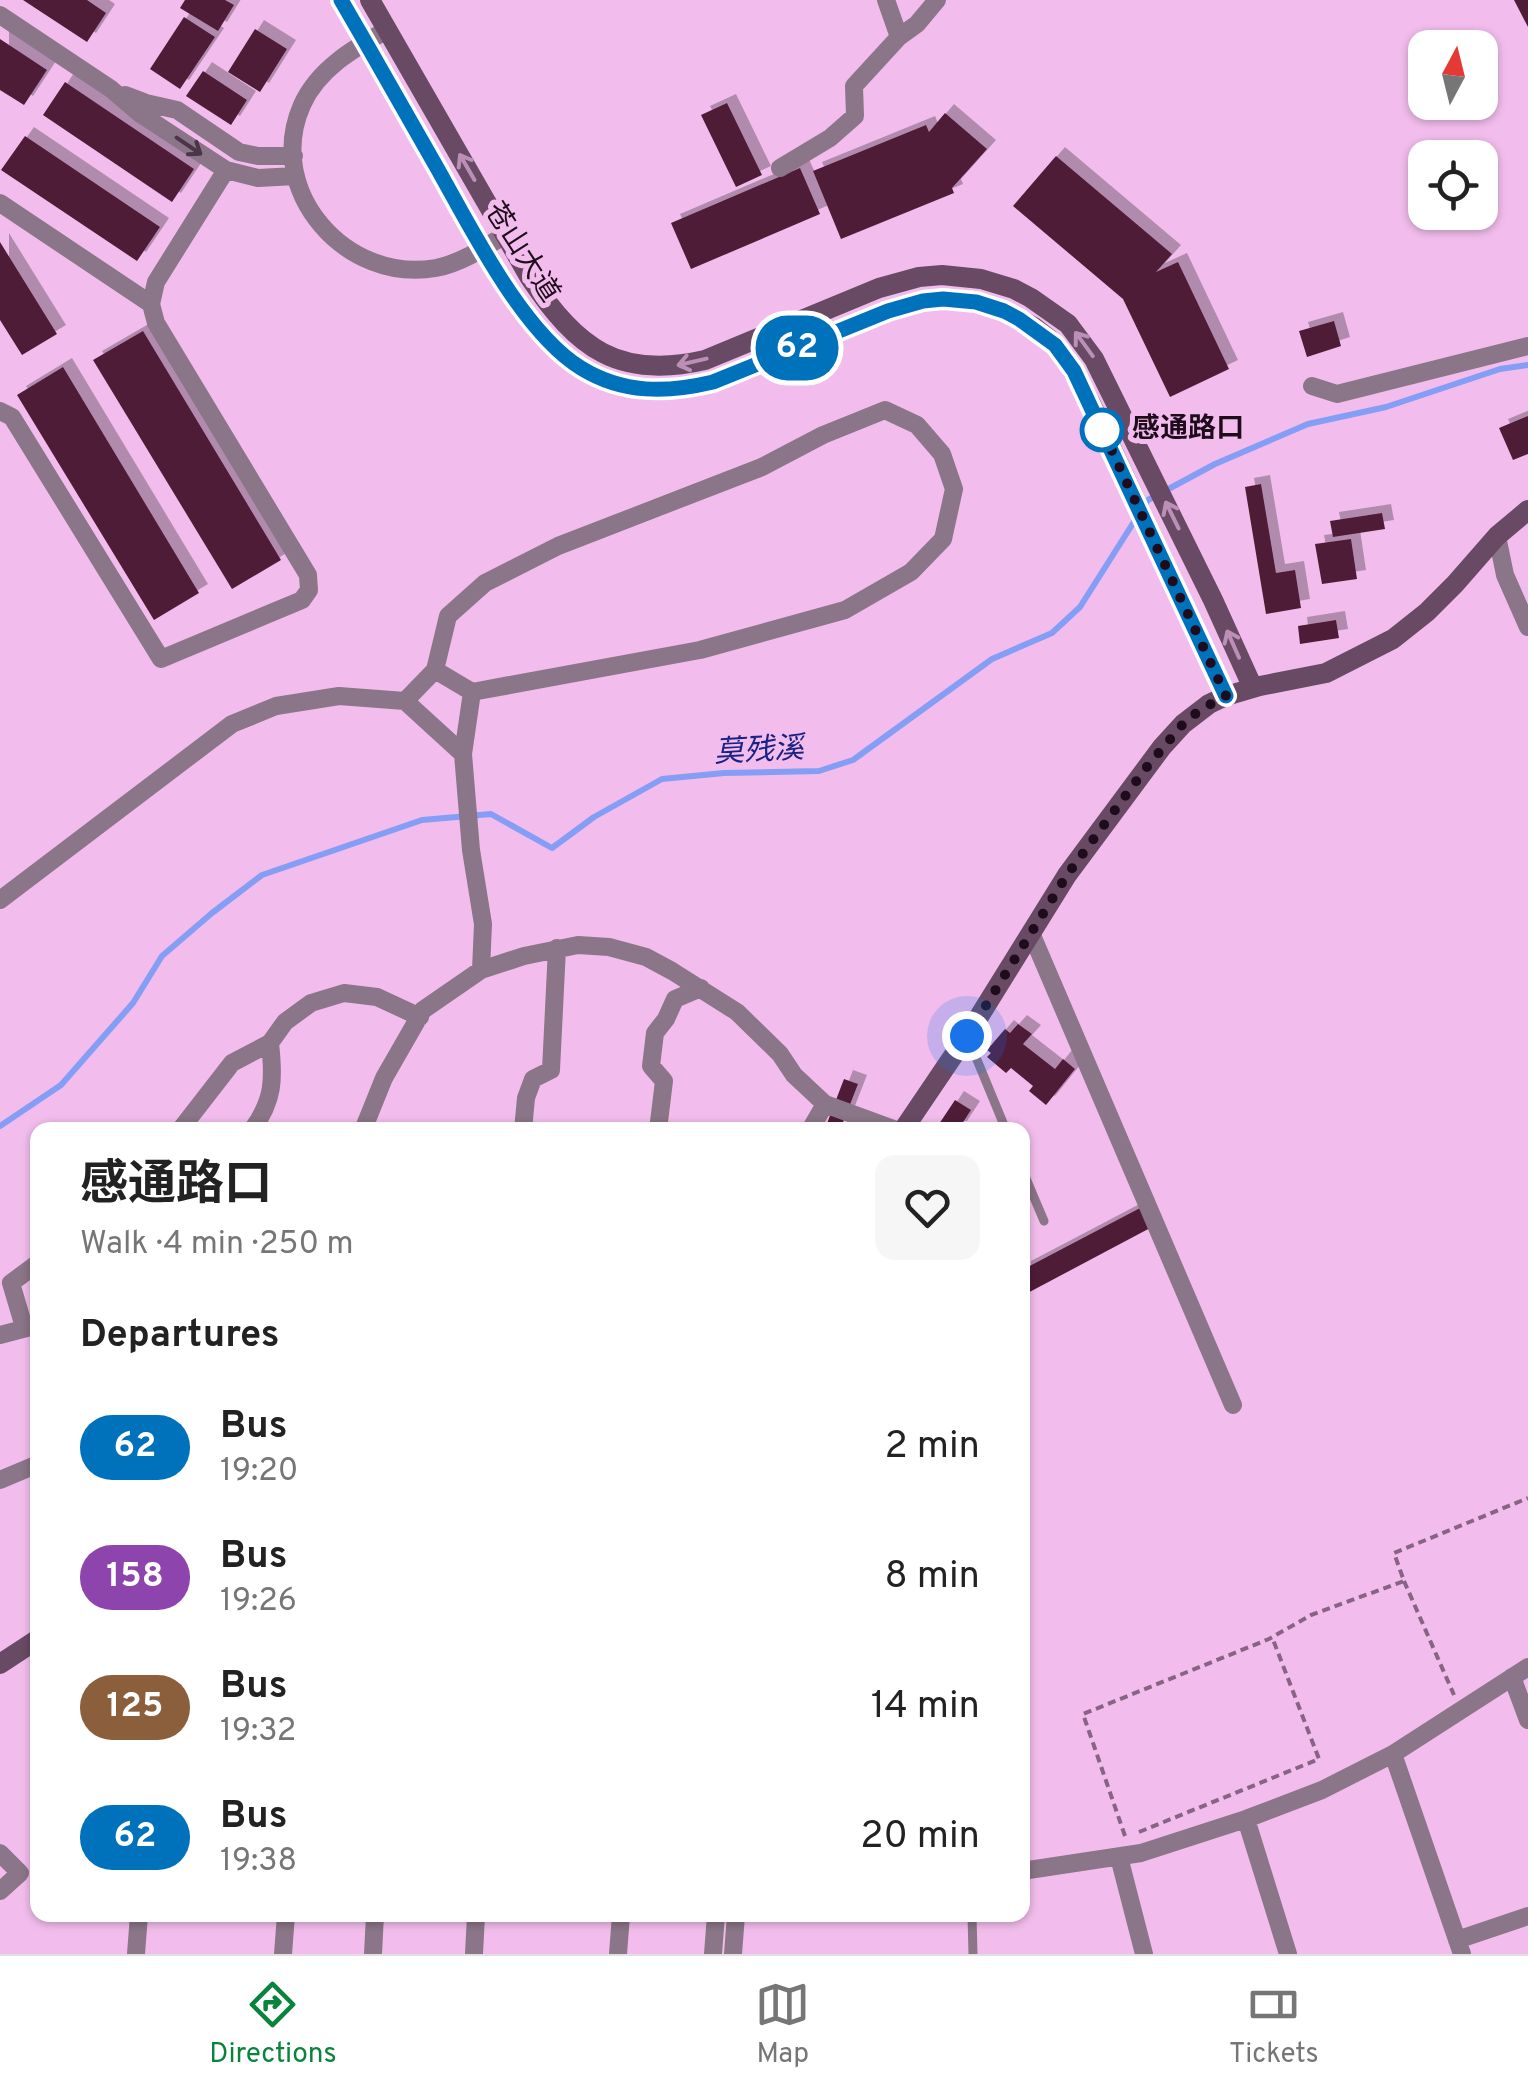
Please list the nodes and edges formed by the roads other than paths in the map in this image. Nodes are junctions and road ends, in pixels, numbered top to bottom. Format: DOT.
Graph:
graph roads {
  1 [pos="341,0"];
  2 [pos="370,0"];
  3 [pos="886,0"];
  4 [pos="937,0"];
  5 [pos="0,15"];
  6 [pos="387,30"];
  7 [pos="899,37"];
  8 [pos="365,42"];
  9 [pos="111,88"];
  10 [pos="294,156"];
  11 [pos="780,168"];
  12 [pos="226,170"];
  13 [pos="296,176"];
  14 [pos="0,203"];
  15 [pos="506,234"];
  16 [pos="483,248"];
  17 [pos="151,304"];
  18 [pos="1528,346"];
  19 [pos="1312,386"];
  20 [pos="0,411"];
  21 [pos="1528,510"];
  22 [pos="1498,536"];
  23 [pos="1528,627"];
  24 [pos="435,670"];
  25 [pos="1252,688"];
  26 [pos="472,692"];
  27 [pos="1226,696"];
  28 [pos="405,701"];
  29 [pos="463,754"];
  30 [pos="0,900"];
  31 [pos="1032,933"];
  32 [pos="558,948"];
  33 [pos="481,970"];
  34 [pos="700,988"];
  35 [pos="420,1017"];
  36 [pos="967,1036"];
  37 [pos="270,1044"];
  38 [pos="825,1104"];
  39 [pos="186,1122"];
  40 [pos="257,1122"];
  41 [pos="365,1122"];
  42 [pos="524,1122"];
  43 [pos="659,1122"];
  44 [pos="815,1122"];
  45 [pos="877,1122"];
  46 [pos="906,1122"];
  47 [pos="1003,1122"];
  48 [pos="1030,1188"];
  49 [pos="1044,1221"];
  50 [pos="30,1268"];
  51 [pos="30,1324"];
  52 [pos="30,1326"];
  53 [pos="0,1334"];
  54 [pos="1234,1405"];
  55 [pos="30,1467"];
  56 [pos="0,1480"];
  57 [pos="30,1644"];
  58 [pos="0,1664"];
  59 [pos="1520,1672"];
  60 [pos="1528,1720"];
  61 [pos="1393,1754"];
  62 [pos="1246,1819"];
  63 [pos="0,1853"];
  64 [pos="1119,1857"];
  65 [pos="1030,1870"];
  66 [pos="0,1890"];
  67 [pos="1528,1916"];
  68 [pos="138,1922"];
  69 [pos="285,1922"];
  70 [pos="375,1922"];
  71 [pos="476,1922"];
  72 [pos="620,1922"];
  73 [pos="715,1922"];
  74 [pos="736,1922"];
  75 [pos="972,1922"];
  76 [pos="1460,1947"];
  77 [pos="136,1954"];
  78 [pos="283,1954"];
  79 [pos="373,1954"];
  80 [pos="474,1954"];
  81 [pos="618,1954"];
  82 [pos="713,1954"];
  83 [pos="734,1954"];
  84 [pos="974,1954"];
  85 [pos="1144,1954"];
  86 [pos="1288,1954"];
  1 -- 8 [label="main road, 苍山大道"];
  2 -- 6 [label="main road, 苍山大道"];
  3 -- 7 [label="street"];
  4 -- 7 [label="street"];
  5 -- 9 [label="street"];
  6 -- 8 [label="street"];
  15 -- 6 [label="main road, 苍山大道, one-way"];
  7 -- 11 [label="street"];
  8 -- 10 [label="street"];
  8 -- 16 [label="main road, 苍山大道"];
  9 -- 10 [label="street"];
  9 -- 12 [label="street, one-way"];
  10 -- 13 [label="street"];
  12 -- 13 [label="street"];
  12 -- 17 [label="street"];
  13 -- 16 [label="street"];
  14 -- 17 [label="street"];
  15 -- 16 [label="street"];
  25 -- 15 [label="main road, 苍山大道, one-way"];
  16 -- 27 [label="main road, 苍山大道"];
  17 -- 20 [label="street"];
  18 -- 19 [label="street"];
  21 -- 22 [label="main road"];
  22 -- 23 [label="street"];
  22 -- 25 [label="main road"];
  24 -- 26 [label="street"];
  24 -- 26 [label="street"];
  24 -- 28 [label="street"];
  25 -- 27 [label="main road"];
  26 -- 29 [label="street"];
  27 -- 31 [label="main road"];
  28 -- 29 [label="street"];
  28 -- 30 [label="street"];
  29 -- 33 [label="street"];
  31 -- 36 [label="main road"];
  31 -- 54 [label="street"];
  32 -- 33 [label="street"];
  32 -- 34 [label="street"];
  32 -- 42 [label="street"];
  33 -- 35 [label="street"];
  34 -- 38 [label="street"];
  34 -- 43 [label="street"];
  35 -- 37 [label="street"];
  35 -- 41 [label="street"];
  36 -- 46 [label="main road"];
  36 -- 47 [label="lane"];
  37 -- 39 [label="street"];
  37 -- 40 [label="street"];
  38 -- 44 [label="street"];
  38 -- 45 [label="street"];
  48 -- 49 [label="lane"];
  50 -- 51 [label="street"];
  52 -- 53 [label="street"];
  55 -- 56 [label="street"];
  57 -- 58 [label="main road"];
  59 -- 60 [label="street"];
  59 -- 61 [label="street"];
  61 -- 62 [label="street"];
  61 -- 76 [label="street"];
  62 -- 64 [label="street"];
  62 -- 86 [label="street"];
  63 -- 66 [label="street"];
  64 -- 65 [label="street"];
  64 -- 85 [label="street"];
  67 -- 76 [label="street"];
  68 -- 77 [label="street"];
  69 -- 78 [label="street"];
  70 -- 79 [label="street"];
  71 -- 80 [label="street"];
  72 -- 81 [label="street"];
  73 -- 82 [label="street"];
  74 -- 83 [label="street"];
  75 -- 84 [label="lane"];
}
